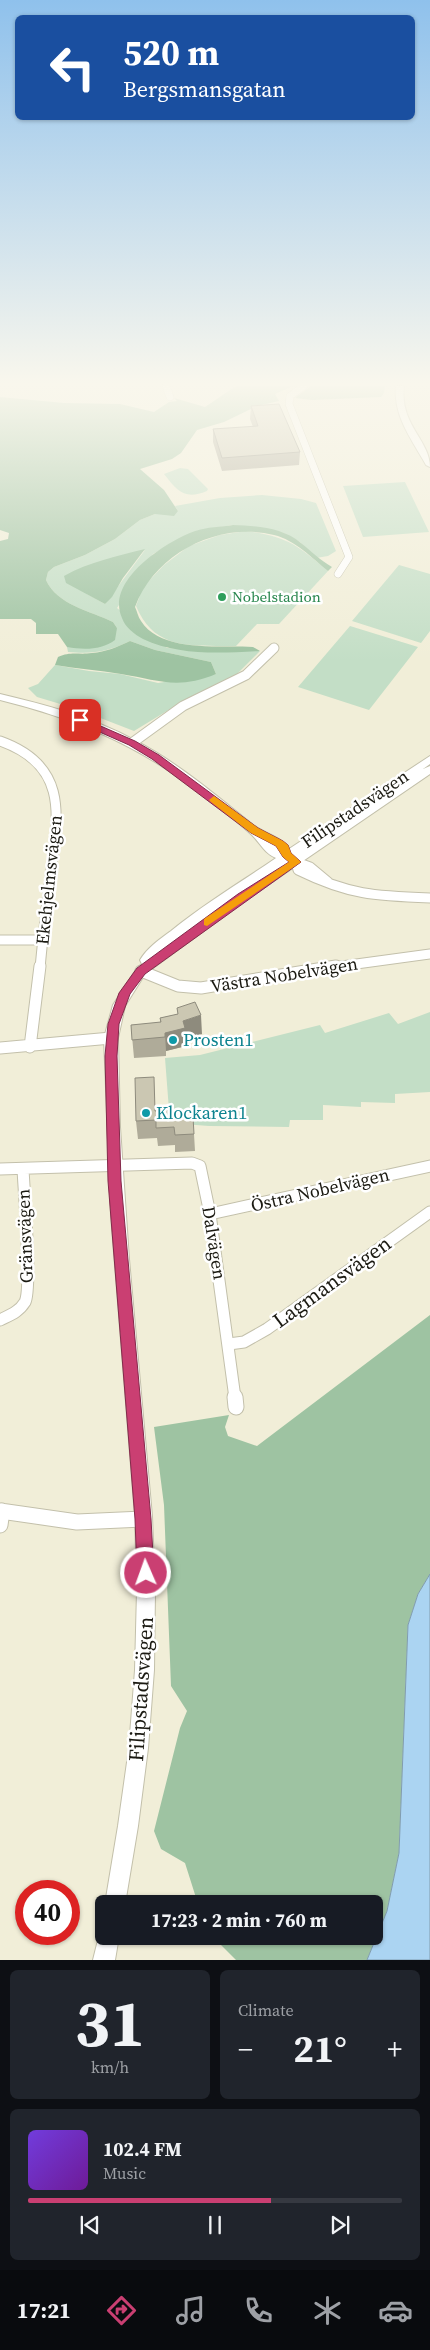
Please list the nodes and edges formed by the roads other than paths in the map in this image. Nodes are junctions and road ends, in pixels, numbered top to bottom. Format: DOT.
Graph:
graph roads {
  1 [pos="319,477"];
  2 [pos="338,574"];
  3 [pos="274,648"];
  4 [pos="0,697"];
  5 [pos="0,741"];
  6 [pos="132,743"];
  7 [pos="430,759"];
  8 [pos="430,769"];
  9 [pos="291,858"];
  10 [pos="430,898"];
  11 [pos="0,940"];
  12 [pos="43,940"];
  13 [pos="430,954"];
  14 [pos="141,971"];
  15 [pos="111,1038"];
  16 [pos="30,1047"];
  17 [pos="0,1048"];
  18 [pos="114,1166"];
  19 [pos="430,1166"];
  20 [pos="0,1169"];
  21 [pos="23,1169"];
  22 [pos="430,1212"];
  23 [pos="210,1214"];
  24 [pos="0,1320"];
  25 [pos="229,1344"];
  26 [pos="236,1407"];
  27 [pos="1,1516"];
  28 [pos="143,1519"];
  29 [pos="117,1895"];
  30 [pos="107,1945"];
  31 [pos="104,1960"];
  1 -- 2 [label="street"];
  3 -- 6 [label="street"];
  4 -- 6 [label="street"];
  5 -- 12 [label="street, Ekehjelmsvägen"];
  6 -- 9 [label="street"];
  7 -- 9 [label="street, Filipstadsvägen"];
  8 -- 9 [label="street, Filipstadsvägen"];
  9 -- 10 [label="street"];
  9 -- 14 [label="street, Filipstadsvägen"];
  11 -- 12 [label="street"];
  12 -- 16 [label="street, Ekehjelmsvägen"];
  13 -- 14 [label="street, Västra Nobelvägen"];
  14 -- 15 [label="street, Filipstadsvägen"];
  15 -- 16 [label="street"];
  15 -- 18 [label="street, Filipstadsvägen"];
  16 -- 17 [label="street"];
  18 -- 21 [label="street"];
  18 -- 23 [label="street, Dalvägen"];
  18 -- 28 [label="street, Filipstadsvägen"];
  19 -- 23 [label="street, Östra Nobelvägen"];
  20 -- 21 [label="street"];
  21 -- 24 [label="street, Gränsvägen"];
  22 -- 25 [label="street, Lagmansvägen"];
  23 -- 25 [label="street, Dalvägen"];
  25 -- 26 [label="street, Dalvägen"];
  27 -- 28 [label="street"];
  28 -- 29 [label="street, Filipstadsvägen"];
  30 -- 31 [label="street"];
}
